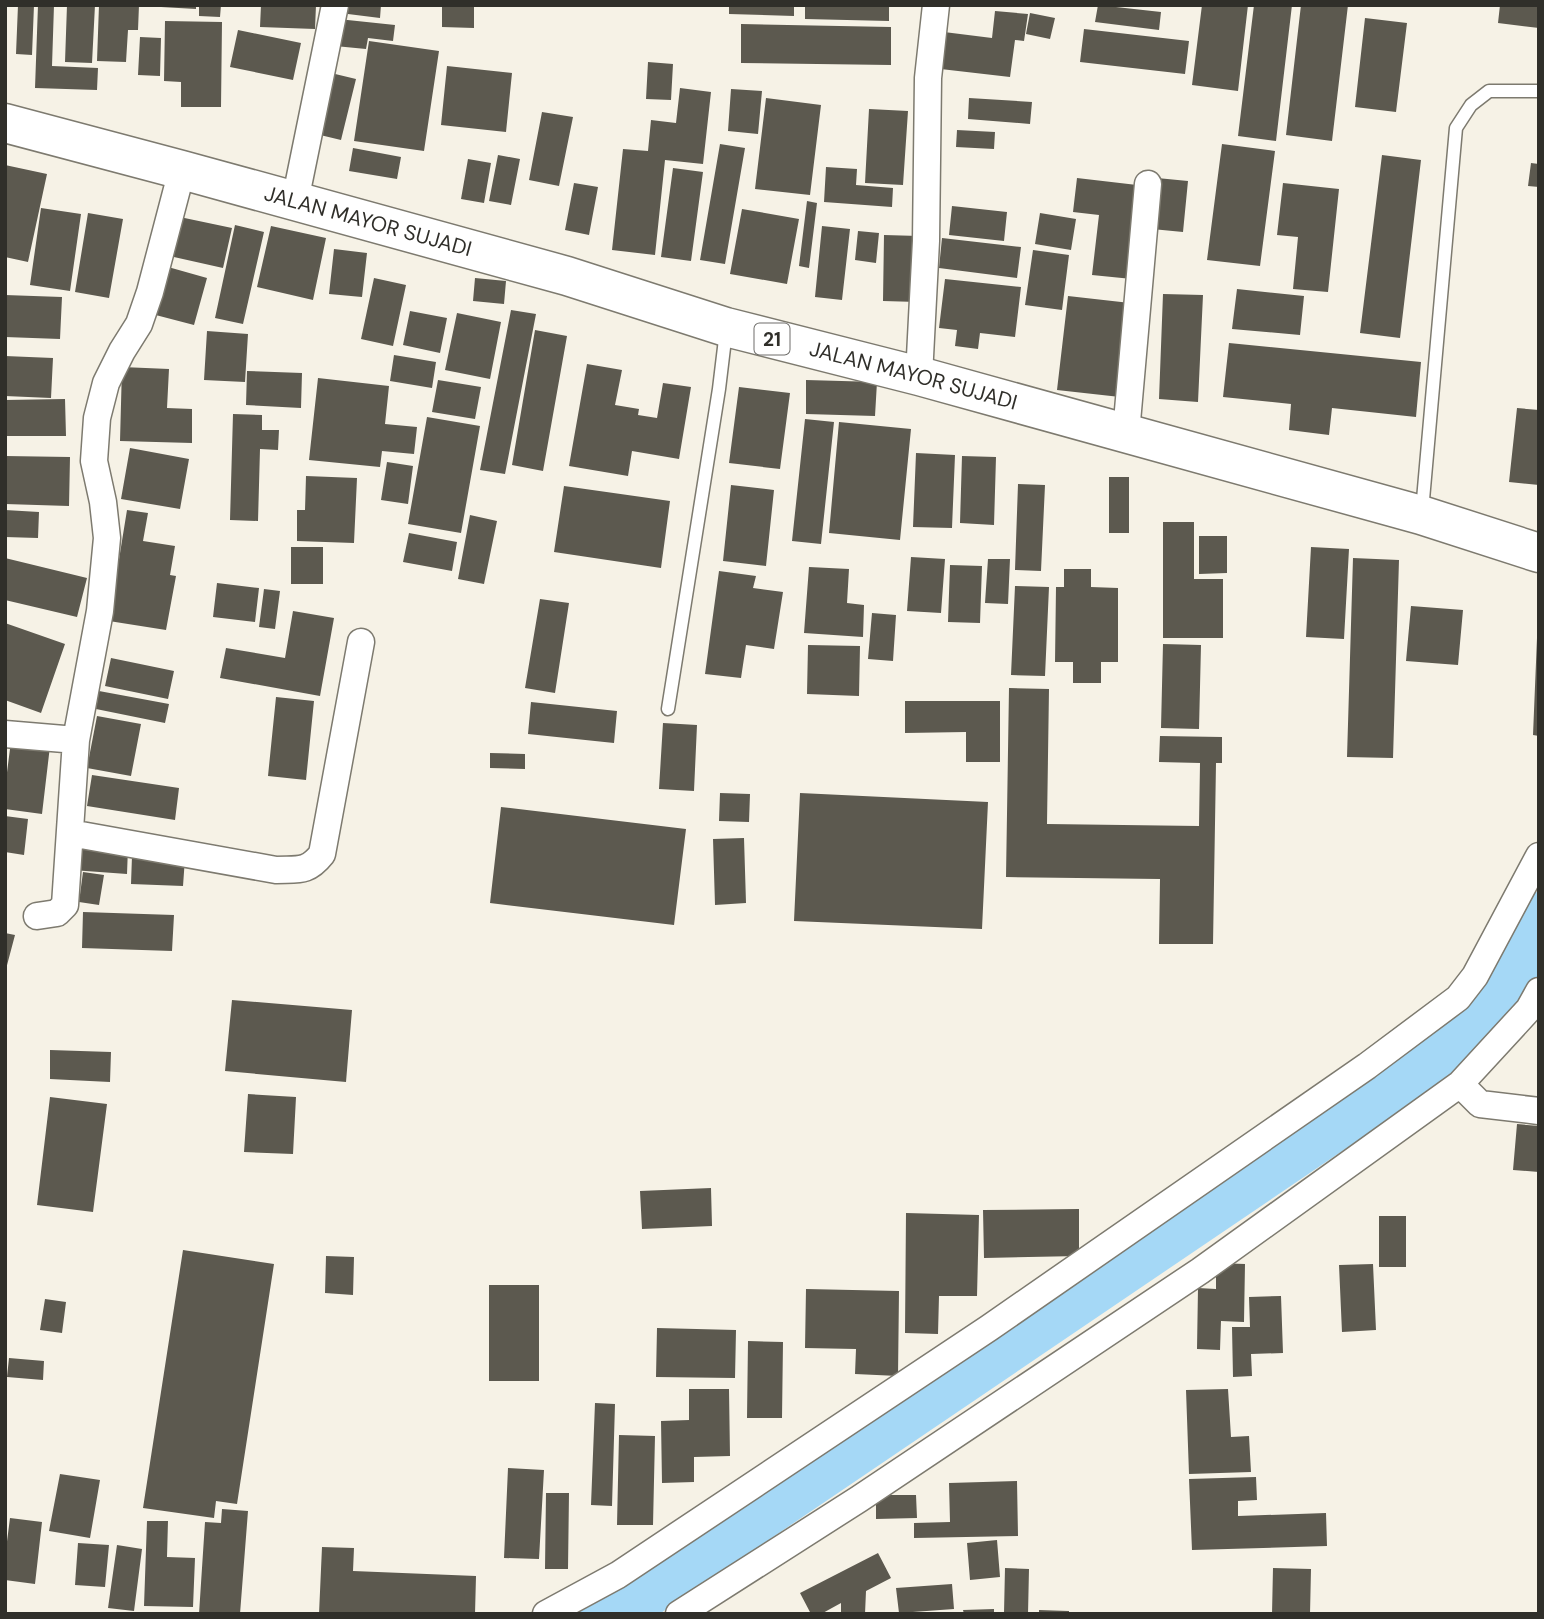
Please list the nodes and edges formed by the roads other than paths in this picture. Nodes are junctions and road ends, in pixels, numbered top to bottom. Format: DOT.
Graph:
graph roads {
  1 [pos="335,5"];
  2 [pos="936,5"];
  3 [pos="1539,91"];
  4 [pos="5,124"];
  5 [pos="182,170"];
  6 [pos="1148,184"];
  7 [pos="295,201"];
  8 [pos="726,327"];
  9 [pos="919,376"];
  10 [pos="1126,433"];
  11 [pos="1421,515"];
  12 [pos="1539,554"];
  13 [pos="361,642"];
  14 [pos="668,709"];
  15 [pos="5,734"];
  16 [pos="76,740"];
  17 [pos="70,834"];
  18 [pos="1539,856"];
  19 [pos="37,916"];
  20 [pos="1539,991"];
  21 [pos="1460,1084"];
  22 [pos="1539,1111"];
  23 [pos="546,1614"];
  24 [pos="679,1614"];
  1 -- 7 [label="street"];
  2 -- 9 [label="street"];
  3 -- 11 [label="lane"];
  4 -- 5 [label="highway, JALAN MAYOR SUJADI / 21"];
  5 -- 7 [label="highway, JALAN MAYOR SUJADI / 21"];
  5 -- 16 [label="street"];
  6 -- 10 [label="street"];
  7 -- 8 [label="highway, JALAN MAYOR SUJADI / 21"];
  8 -- 9 [label="highway, JALAN MAYOR SUJADI / 21"];
  8 -- 14 [label="lane"];
  9 -- 10 [label="highway, JALAN MAYOR SUJADI / 21"];
  10 -- 11 [label="highway, JALAN MAYOR SUJADI / 21"];
  11 -- 12 [label="highway, JALAN MAYOR SUJADI / 21"];
  13 -- 17 [label="street"];
  15 -- 16 [label="street"];
  16 -- 17 [label="street"];
  17 -- 19 [label="street"];
  18 -- 23 [label="street"];
  20 -- 21 [label="street"];
  21 -- 22 [label="street"];
  21 -- 24 [label="street"];
}
